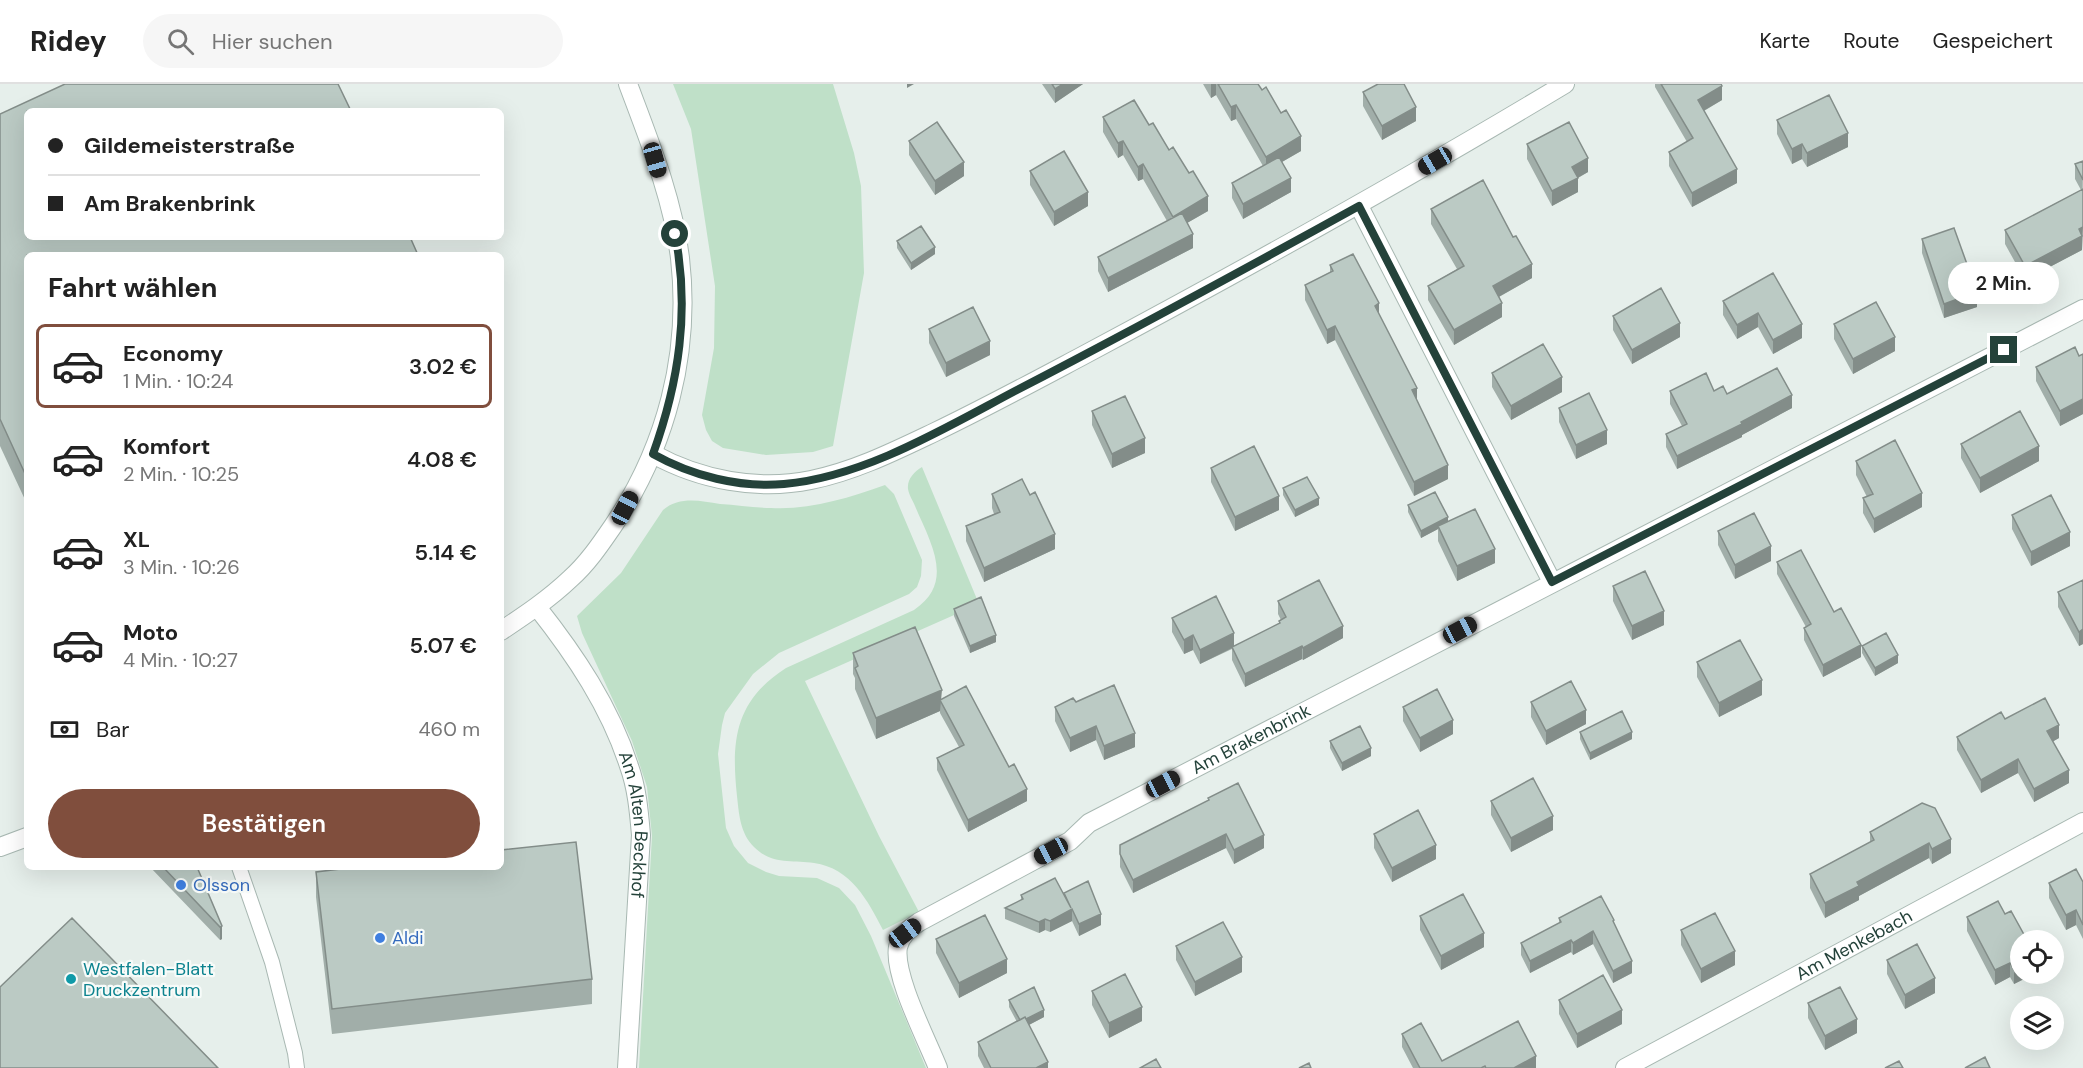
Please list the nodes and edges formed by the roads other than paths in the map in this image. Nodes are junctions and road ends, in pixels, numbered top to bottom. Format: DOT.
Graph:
graph roads {
  1 [pos="628,84"];
  2 [pos="1565,84"];
  3 [pos="1359,206"];
  4 [pos="2083,309"];
  5 [pos="653,454"];
  6 [pos="1552,582"];
  7 [pos="537,607"];
  8 [pos="504,629"];
  9 [pos="2083,822"];
  10 [pos="24,838"];
  11 [pos="0,848"];
  12 [pos="240,870"];
  13 [pos="297,1068"];
  14 [pos="627,1068"];
  15 [pos="938,1068"];
  16 [pos="1625,1068"];
  1 -- 5 [label="street"];
  2 -- 3 [label="street"];
  3 -- 5 [label="street"];
  3 -- 6 [label="street"];
  4 -- 6 [label="street, Am Brakenbrink"];
  5 -- 7 [label="street"];
  6 -- 15 [label="street, Am Brakenbrink"];
  7 -- 8 [label="street"];
  7 -- 14 [label="street, Am Alten Beckhof"];
  9 -- 16 [label="street, Am Menkebach"];
  10 -- 11 [label="street"];
  12 -- 13 [label="lane"];
}
